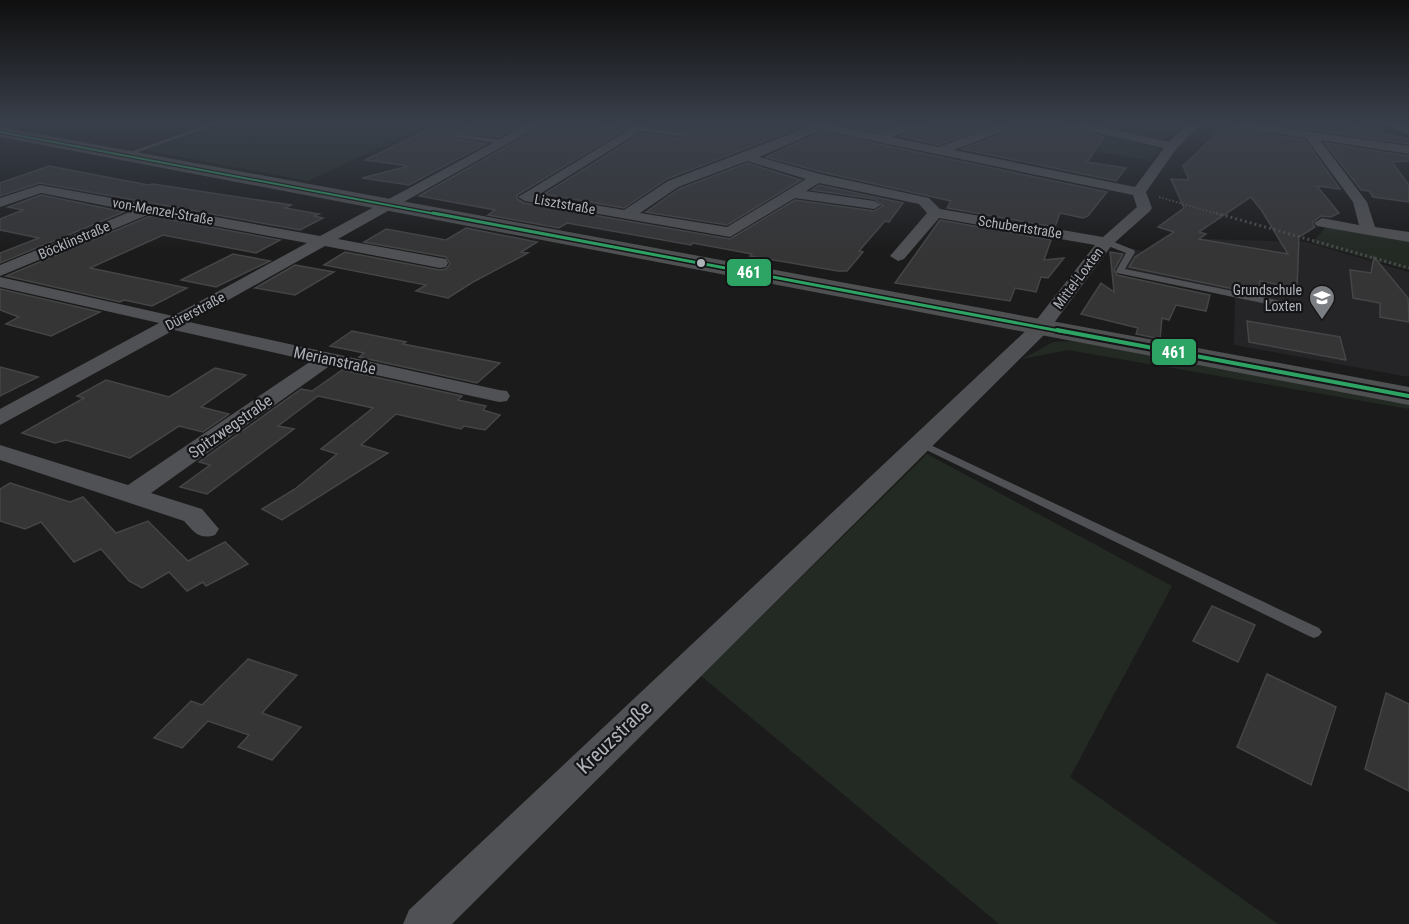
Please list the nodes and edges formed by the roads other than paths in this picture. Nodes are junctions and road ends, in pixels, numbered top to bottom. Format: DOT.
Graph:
graph roads {
  1 [pos="184,166"];
  2 [pos="458,166"];
  3 [pos="577,166"];
  4 [pos="718,166"];
  5 [pos="777,166"];
  6 [pos="1013,166"];
  7 [pos="1158,166"];
  8 [pos="1333,166"];
  9 [pos="817,178"];
  10 [pos="1139,192"];
  11 [pos="794,193"];
  12 [pos="0,203"];
  13 [pos="391,205"];
  14 [pos="149,209"];
  15 [pos="935,213"];
  16 [pos="627,215"];
  17 [pos="1322,223"];
  18 [pos="1368,231"];
  19 [pos="1409,237"];
  20 [pos="327,240"];
  21 [pos="1106,242"];
  22 [pos="898,256"];
  23 [pos="440,263"];
  24 [pos="0,271"];
  25 [pos="0,282"];
  26 [pos="1291,306"];
  27 [pos="171,324"];
  28 [pos="1041,327"];
  29 [pos="327,359"];
  30 [pos="499,396"];
  31 [pos="1409,396"];
  32 [pos="0,418"];
  33 [pos="920,442"];
  34 [pos="0,452"];
  35 [pos="134,494"];
  36 [pos="206,529"];
  37 [pos="1314,632"];
  38 [pos="423,924"];
  1 -- 13 [label="street"];
  2 -- 13 [label="street, Dürerstraße"];
  3 -- 16 [label="street, Lisztstraße"];
  4 -- 16 [label="street"];
  5 -- 9 [label="street, Schubertstraße"];
  6 -- 10 [label="street"];
  7 -- 10 [label="street, Mittel-Loxten"];
  8 -- 18 [label="street"];
  9 -- 11 [label="street"];
  9 -- 15 [label="street, Schubertstraße"];
  10 -- 21 [label="street, Mittel-Loxten"];
  11 -- 15 [label="street, Schubertstraße"];
  11 -- 16 [label="street"];
  12 -- 14 [label="street, von-Menzel-Straße"];
  13 -- 20 [label="street, Dürerstraße"];
  13 -- 28 [label="street"];
  14 -- 20 [label="street, von-Menzel-Straße"];
  14 -- 24 [label="street, Böcklinstraße"];
  15 -- 21 [label="street, Schubertstraße"];
  15 -- 22 [label="street"];
  17 -- 18 [label="street"];
  18 -- 19 [label="street"];
  20 -- 23 [label="street, von-Menzel-Straße"];
  20 -- 27 [label="street, Dürerstraße"];
  21 -- 26 [label="lane"];
  21 -- 28 [label="street, Mittel-Loxten"];
  25 -- 27 [label="street"];
  27 -- 29 [label="street, Merianstraße"];
  27 -- 32 [label="street, Dürerstraße"];
  28 -- 31 [label="street"];
  28 -- 33 [label="street, Kreuzstraße"];
  29 -- 30 [label="street, Merianstraße"];
  29 -- 35 [label="street, Spitzwegstraße"];
  33 -- 37 [label="lane"];
  33 -- 38 [label="street, Kreuzstraße"];
  34 -- 35 [label="street"];
  35 -- 36 [label="street"];
}
